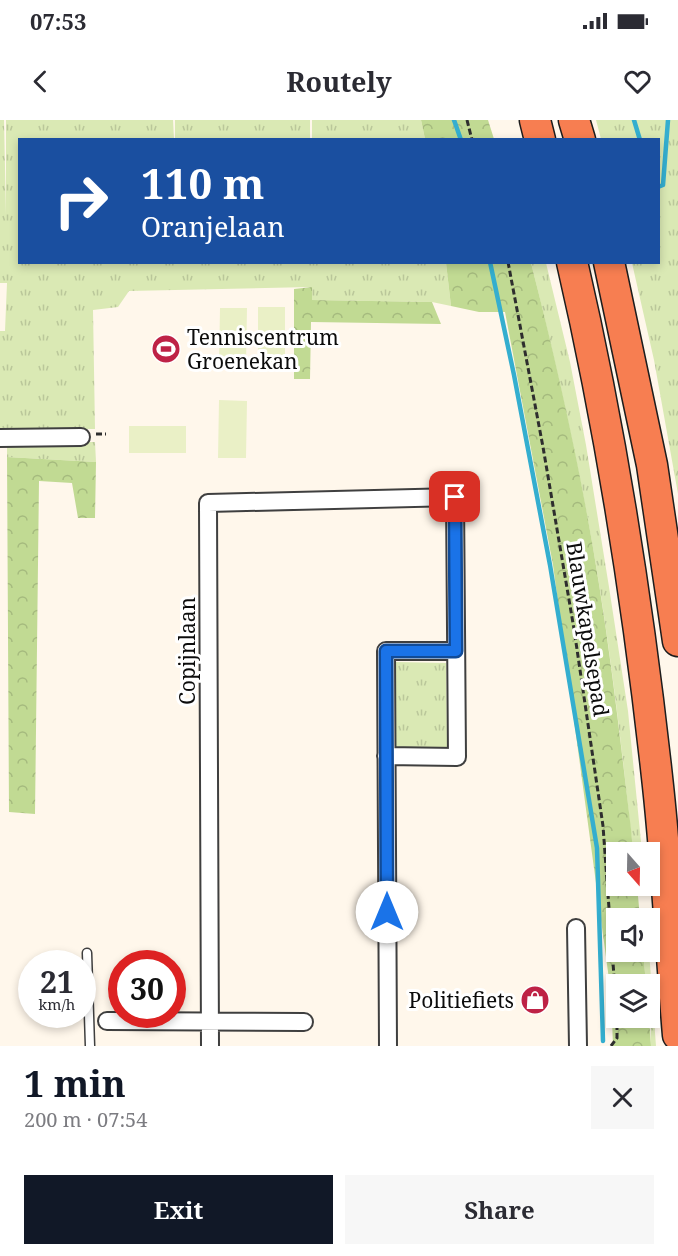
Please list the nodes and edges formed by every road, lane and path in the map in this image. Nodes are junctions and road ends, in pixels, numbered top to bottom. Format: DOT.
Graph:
graph roads {
  1 [pos="467,120"];
  2 [pos="535,120"];
  3 [pos="574,120"];
  4 [pos="472,138"];
  5 [pos="540,138"];
  6 [pos="579,138"];
  7 [pos="508,264"];
  8 [pos="572,264"];
  9 [pos="609,264"];
  10 [pos="81,437"];
  11 [pos="0,438"];
  12 [pos="678,641"];
  13 [pos="456,651"];
  14 [pos="386,756"];
  15 [pos="576,928"];
  16 [pos="614,974"];
  17 [pos="211,1021"];
  18 [pos="107,1022"];
  19 [pos="304,1022"];
  20 [pos="89,1028"];
  21 [pos="617,1028"];
  22 [pos="678,1035"];
  23 [pos="90,1046"];
  24 [pos="210,1046"];
  25 [pos="388,1046"];
  26 [pos="579,1046"];
  27 [pos="611,1046"];
  1 -- 4 [label="path"];
  2 -- 5 [label="highway"];
  3 -- 6 [label="highway"];
  7 -- 16 [label="path, Blauwkapelsepad"];
  8 -- 22 [label="highway"];
  9 -- 12 [label="highway"];
  10 -- 11 [label="street"];
  13 -- 14 [label="street"];
  13 -- 14 [label="street"];
  13 -- 17 [label="street, Copijnlaan"];
  14 -- 25 [label="street"];
  15 -- 26 [label="street"];
  17 -- 18 [label="street"];
  17 -- 19 [label="street"];
  17 -- 24 [label="street, Copijnlaan"];
  20 -- 23 [label="lane"];
  21 -- 27 [label="path"];
}
